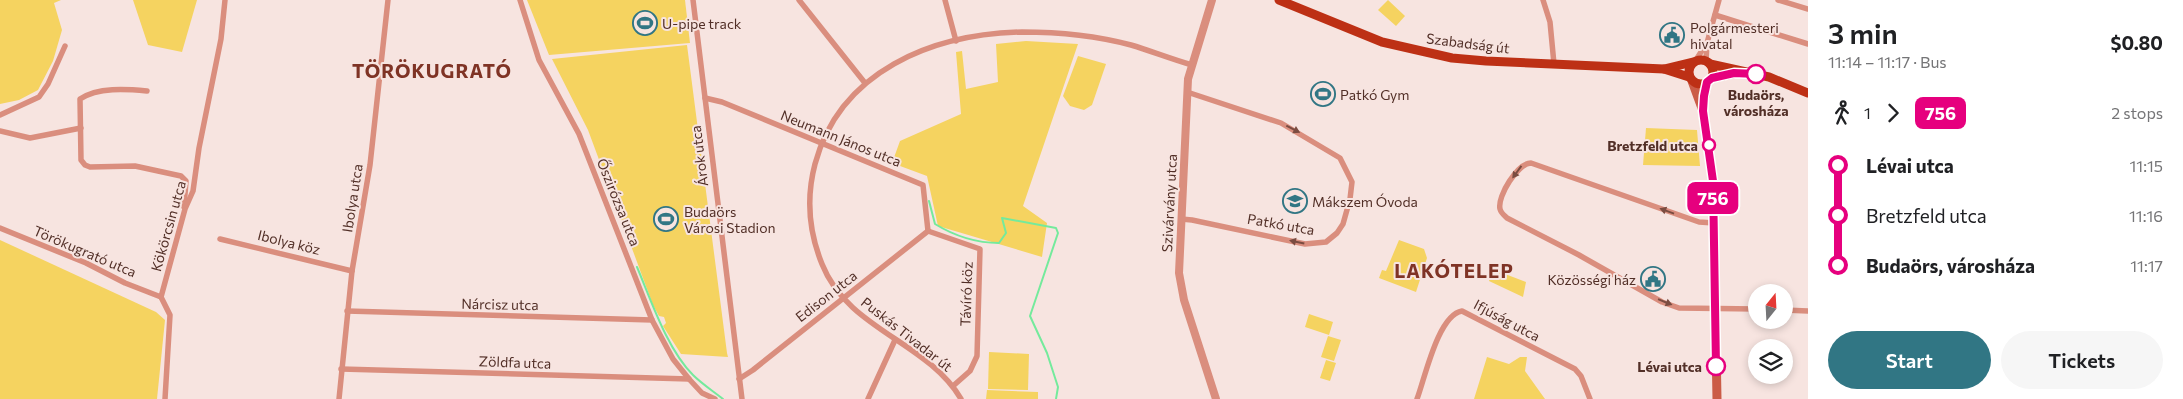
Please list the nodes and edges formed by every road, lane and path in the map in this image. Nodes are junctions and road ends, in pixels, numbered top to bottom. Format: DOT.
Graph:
graph roads {
  1 [pos="225,0"];
  2 [pos="388,0"];
  3 [pos="520,0"];
  4 [pos="693,0"];
  5 [pos="798,0"];
  6 [pos="945,0"];
  7 [pos="1279,0"];
  8 [pos="1543,0"];
  9 [pos="1719,0"];
  10 [pos="1778,0"];
  11 [pos="1213,2"];
  12 [pos="1808,9"];
  13 [pos="1715,15"];
  14 [pos="956,42"];
  15 [pos="1707,43"];
  16 [pos="1808,44"];
  17 [pos="65,46"];
  18 [pos="1701,62"];
  19 [pos="1554,64"];
  20 [pos="1192,65"];
  21 [pos="1664,69"];
  22 [pos="1749,73"];
  23 [pos="1691,79"];
  24 [pos="1710,80"];
  25 [pos="865,83"];
  26 [pos="147,91"];
  27 [pos="1187,92"];
  28 [pos="1808,93"];
  29 [pos="705,98"];
  30 [pos="1703,111"];
  31 [pos="0,115"];
  32 [pos="81,128"];
  33 [pos="0,131"];
  34 [pos="821,144"];
  35 [pos="185,210"];
  36 [pos="1181,220"];
  37 [pos="1714,223"];
  38 [pos="0,228"];
  39 [pos="928,232"];
  40 [pos="220,238"];
  41 [pos="352,271"];
  42 [pos="162,297"];
  43 [pos="844,298"];
  44 [pos="1715,307"];
  45 [pos="1748,309"];
  46 [pos="1793,310"];
  47 [pos="347,311"];
  48 [pos="1808,311"];
  49 [pos="652,320"];
  50 [pos="895,340"];
  51 [pos="341,369"];
  52 [pos="689,379"];
  53 [pos="739,379"];
  54 [pos="953,386"];
  55 [pos="165,399"];
  56 [pos="339,399"];
  57 [pos="715,399"];
  58 [pos="742,399"];
  59 [pos="868,399"];
  60 [pos="961,399"];
  61 [pos="1216,399"];
  62 [pos="1417,399"];
  63 [pos="1590,399"];
  64 [pos="1717,399"];
  1 -- 35 [label="street, Kökörcsin utca"];
  2 -- 41 [label="street, Ibolya utca"];
  3 -- 49 [label="street, Őszirózsa utca"];
  4 -- 29 [label="street, Árok utca"];
  5 -- 25 [label="street"];
  6 -- 14 [label="street"];
  7 -- 19 [label="main road, Szabadság út"];
  8 -- 19 [label="street"];
  9 -- 13 [label="street"];
  10 -- 12 [label="street"];
  11 -- 20 [label="street, Szivárvány utca"];
  13 -- 15 [label="street"];
  13 -- 16 [label="street"];
  14 -- 20 [label="street, Puskás Tivadar út"];
  14 -- 25 [label="street, Puskás Tivadar út"];
  15 -- 18 [label="street"];
  15 -- 18 [label="street"];
  17 -- 31 [label="street"];
  18 -- 21 [label="main road, Szabadság út"];
  18 -- 22 [label="main road, Szabadság út"];
  18 -- 23 [label="main road"];
  18 -- 24 [label="main road"];
  19 -- 21 [label="main road, Szabadság út"];
  20 -- 27 [label="street, Szivárvány utca"];
  21 -- 23 [label="main road, Szabadság út"];
  22 -- 24 [label="main road, Szabadság út"];
  22 -- 28 [label="main road, Szabadság út"];
  23 -- 24 [label="main road"];
  23 -- 30 [label="main road"];
  24 -- 30 [label="main road"];
  25 -- 34 [label="street, Puskás Tivadar út"];
  26 -- 32 [label="street"];
  27 -- 36 [label="street, Szivárvány utca"];
  27 -- 36 [label="street, Patkó utca, one-way"];
  29 -- 34 [label="street, Neumann János utca"];
  29 -- 53 [label="street, Árok utca"];
  30 -- 37 [label="main road"];
  32 -- 33 [label="street"];
  32 -- 35 [label="street"];
  34 -- 39 [label="street, Neumann János utca"];
  34 -- 43 [label="street, Puskás Tivadar út"];
  35 -- 42 [label="street, Kökörcsin utca"];
  36 -- 61 [label="street, Szivárvány utca"];
  37 -- 44 [label="main road"];
  37 -- 44 [label="street, one-way"];
  38 -- 42 [label="street, Törökugrató utca"];
  39 -- 43 [label="street, Edison utca"];
  39 -- 54 [label="street, Távíró köz"];
  40 -- 41 [label="street, Ibolya köz"];
  41 -- 47 [label="street, Ibolya utca"];
  42 -- 55 [label="street"];
  43 -- 50 [label="street, Puskás Tivadar út"];
  43 -- 53 [label="street, Edison utca"];
  44 -- 45 [label="street"];
  44 -- 64 [label="main road"];
  46 -- 48 [label="street"];
  47 -- 49 [label="street, Nárcisz utca"];
  47 -- 51 [label="street, Ibolya utca"];
  49 -- 52 [label="street, Őszirózsa utca"];
  50 -- 54 [label="street, Puskás Tivadar út"];
  50 -- 59 [label="street"];
  51 -- 52 [label="street, Zöldfa utca"];
  51 -- 56 [label="street, Ibolya utca"];
  52 -- 57 [label="street, Őszirózsa utca"];
  53 -- 58 [label="street, Árok utca"];
  54 -- 60 [label="street, Puskás Tivadar út"];
  62 -- 63 [label="street, Ifjúság utca"];
}
